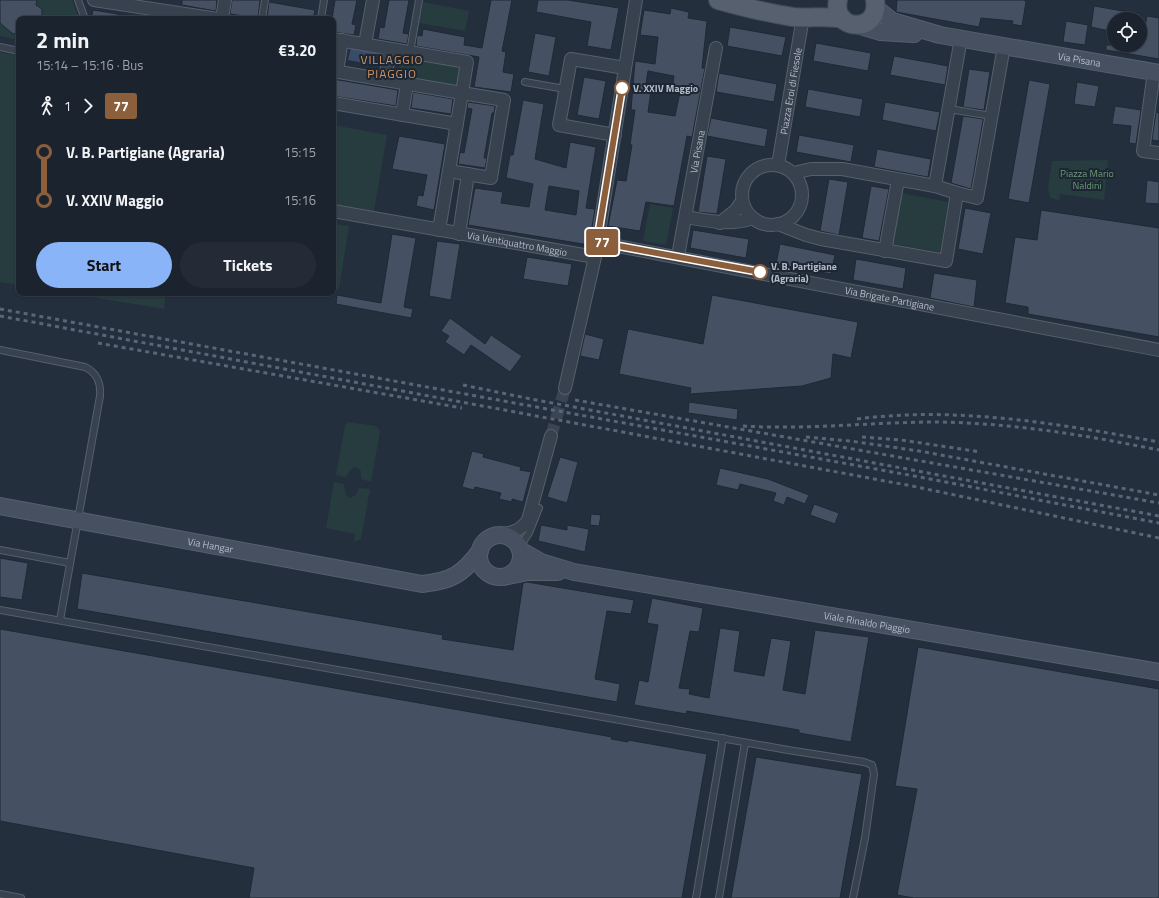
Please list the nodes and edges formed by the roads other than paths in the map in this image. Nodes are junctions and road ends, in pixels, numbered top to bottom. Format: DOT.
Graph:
graph roads {
  1 [pos="78,0"];
  2 [pos="94,0"];
  3 [pos="225,0"];
  4 [pos="265,0"];
  5 [pos="324,0"];
  6 [pos="373,0"];
  7 [pos="419,0"];
  8 [pos="636,0"];
  9 [pos="718,0"];
  10 [pos="838,0"];
  11 [pos="130,2"];
  12 [pos="876,2"];
  13 [pos="84,16"];
  14 [pos="178,16"];
  15 [pos="222,16"];
  16 [pos="262,16"];
  17 [pos="321,16"];
  18 [pos="803,17"];
  19 [pos="850,22"];
  20 [pos="935,33"];
  21 [pos="961,38"];
  22 [pos="337,40"];
  23 [pos="365,44"];
  24 [pos="1004,46"];
  25 [pos="0,47"];
  26 [pos="716,48"];
  27 [pos="390,49"];
  28 [pos="16,50"];
  29 [pos="410,52"];
  30 [pos="336,56"];
  31 [pos="625,68"];
  32 [pos="336,71"];
  33 [pos="1157,73"];
  34 [pos="385,80"];
  35 [pos="525,82"];
  36 [pos="407,84"];
  37 [pos="566,89"];
  38 [pos="462,93"];
  39 [pos="336,104"];
  40 [pos="949,109"];
  41 [pos="402,115"];
  42 [pos="992,116"];
  43 [pos="457,124"];
  44 [pos="615,135"];
  45 [pos="1159,153"];
  46 [pos="778,165"];
  47 [pos="449,171"];
  48 [pos="794,173"];
  49 [pos="468,174"];
  50 [pos="898,180"];
  51 [pos="935,186"];
  52 [pos="957,193"];
  53 [pos="742,201"];
  54 [pos="336,212"];
  55 [pos="797,213"];
  56 [pos="686,217"];
  57 [pos="753,218"];
  58 [pos="720,223"];
  59 [pos="778,224"];
  60 [pos="439,230"];
  61 [pos="459,234"];
  62 [pos="806,236"];
  63 [pos="597,242"];
  64 [pos="885,251"];
  65 [pos="678,256"];
  66 [pos="595,257"];
  67 [pos="0,350"];
  68 [pos="1159,350"];
  69 [pos="565,388"];
  70 [pos="551,436"];
  71 [pos="0,506"];
  72 [pos="540,508"];
  73 [pos="78,521"];
  74 [pos="499,535"];
  75 [pos="520,549"];
  76 [pos="0,550"];
  77 [pos="480,551"];
  78 [pos="70,563"];
  79 [pos="574,572"];
  80 [pos="487,573"];
  81 [pos="508,576"];
  82 [pos="422,584"];
  83 [pos="0,610"];
  84 [pos="60,620"];
  85 [pos="1159,672"];
  86 [pos="723,738"];
  87 [pos="745,742"];
  88 [pos="0,894"];
  89 [pos="21,898"];
  90 [pos="696,898"];
  91 [pos="720,898"];
  92 [pos="853,898"];
  1 -- 13 [label="lane"];
  2 -- 11 [label="street"];
  3 -- 15 [label="street"];
  4 -- 16 [label="lane"];
  5 -- 17 [label="lane"];
  6 -- 23 [label="street"];
  7 -- 29 [label="lane"];
  8 -- 31 [label="street"];
  9 -- 18 [label="main road"];
  10 -- 19 [label="main road"];
  11 -- 14 [label="street"];
  12 -- 19 [label="main road"];
  12 -- 20 [label="street"];
  18 -- 19 [label="main road"];
  18 -- 46 [label="street, Piazza Eroi di Fiesole"];
  19 -- 20 [label="street"];
  20 -- 21 [label="street, Via Pisana"];
  21 -- 24 [label="street, Via Pisana"];
  21 -- 40 [label="street"];
  22 -- 23 [label="street"];
  22 -- 30 [label="street"];
  23 -- 27 [label="street"];
  24 -- 33 [label="street, Via Pisana"];
  24 -- 42 [label="street"];
  25 -- 28 [label="lane"];
  26 -- 56 [label="street, Via Pisana"];
  27 -- 29 [label="street"];
  27 -- 34 [label="street"];
  29 -- 38 [label="street"];
  31 -- 37 [label="street"];
  31 -- 44 [label="street"];
  32 -- 34 [label="street"];
  33 -- 45 [label="street, Via Pisana"];
  34 -- 36 [label="street"];
  35 -- 37 [label="lane"];
  36 -- 38 [label="street"];
  36 -- 41 [label="street"];
  37 -- 44 [label="street"];
  38 -- 43 [label="street"];
  38 -- 49 [label="street"];
  39 -- 41 [label="street"];
  40 -- 42 [label="lane"];
  40 -- 51 [label="street"];
  41 -- 43 [label="street"];
  42 -- 52 [label="street"];
  43 -- 47 [label="street"];
  44 -- 63 [label="street"];
  46 -- 48 [label="street"];
  46 -- 53 [label="street"];
  47 -- 49 [label="street"];
  47 -- 60 [label="street"];
  48 -- 50 [label="street"];
  48 -- 55 [label="street"];
  49 -- 61 [label="street"];
  50 -- 51 [label="street"];
  50 -- 64 [label="street"];
  51 -- 52 [label="street"];
  52 -- 64 [label="street"];
  53 -- 57 [label="street"];
  53 -- 58 [label="street"];
  54 -- 60 [label="street, Via Ventiquattro Maggio"];
  55 -- 59 [label="street"];
  55 -- 62 [label="street"];
  56 -- 58 [label="street"];
  56 -- 65 [label="street, Via Pisana"];
  57 -- 58 [label="street"];
  57 -- 59 [label="street"];
  59 -- 62 [label="street"];
  60 -- 61 [label="street, Via Ventiquattro Maggio"];
  61 -- 66 [label="street, Via Ventiquattro Maggio"];
  62 -- 64 [label="street"];
  63 -- 65 [label="street, Via Brigate Partigiane"];
  63 -- 66 [label="street"];
  65 -- 68 [label="street, Via Brigate Partigiane"];
  66 -- 69 [label="street"];
  67 -- 73 [label="lane"];
  70 -- 74 [label="street"];
  71 -- 73 [label="street, Via Hangar"];
  72 -- 75 [label="lane"];
  73 -- 78 [label="lane"];
  73 -- 82 [label="street, Via Hangar"];
  74 -- 75 [label="street"];
  74 -- 77 [label="street"];
  75 -- 79 [label="street, Viale Rinaldo Piaggio"];
  75 -- 81 [label="street"];
  76 -- 78 [label="lane"];
  77 -- 80 [label="street"];
  77 -- 82 [label="street, Via Hangar"];
  78 -- 84 [label="lane"];
  79 -- 81 [label="street, Viale Rinaldo Piaggio"];
  79 -- 85 [label="street, Viale Rinaldo Piaggio"];
  80 -- 81 [label="street"];
  80 -- 82 [label="street, Via Hangar"];
  83 -- 84 [label="lane"];
  84 -- 86 [label="lane"];
  86 -- 87 [label="lane"];
  86 -- 90 [label="lane"];
  87 -- 91 [label="lane"];
  87 -- 92 [label="lane"];
  88 -- 89 [label="lane"];
}
